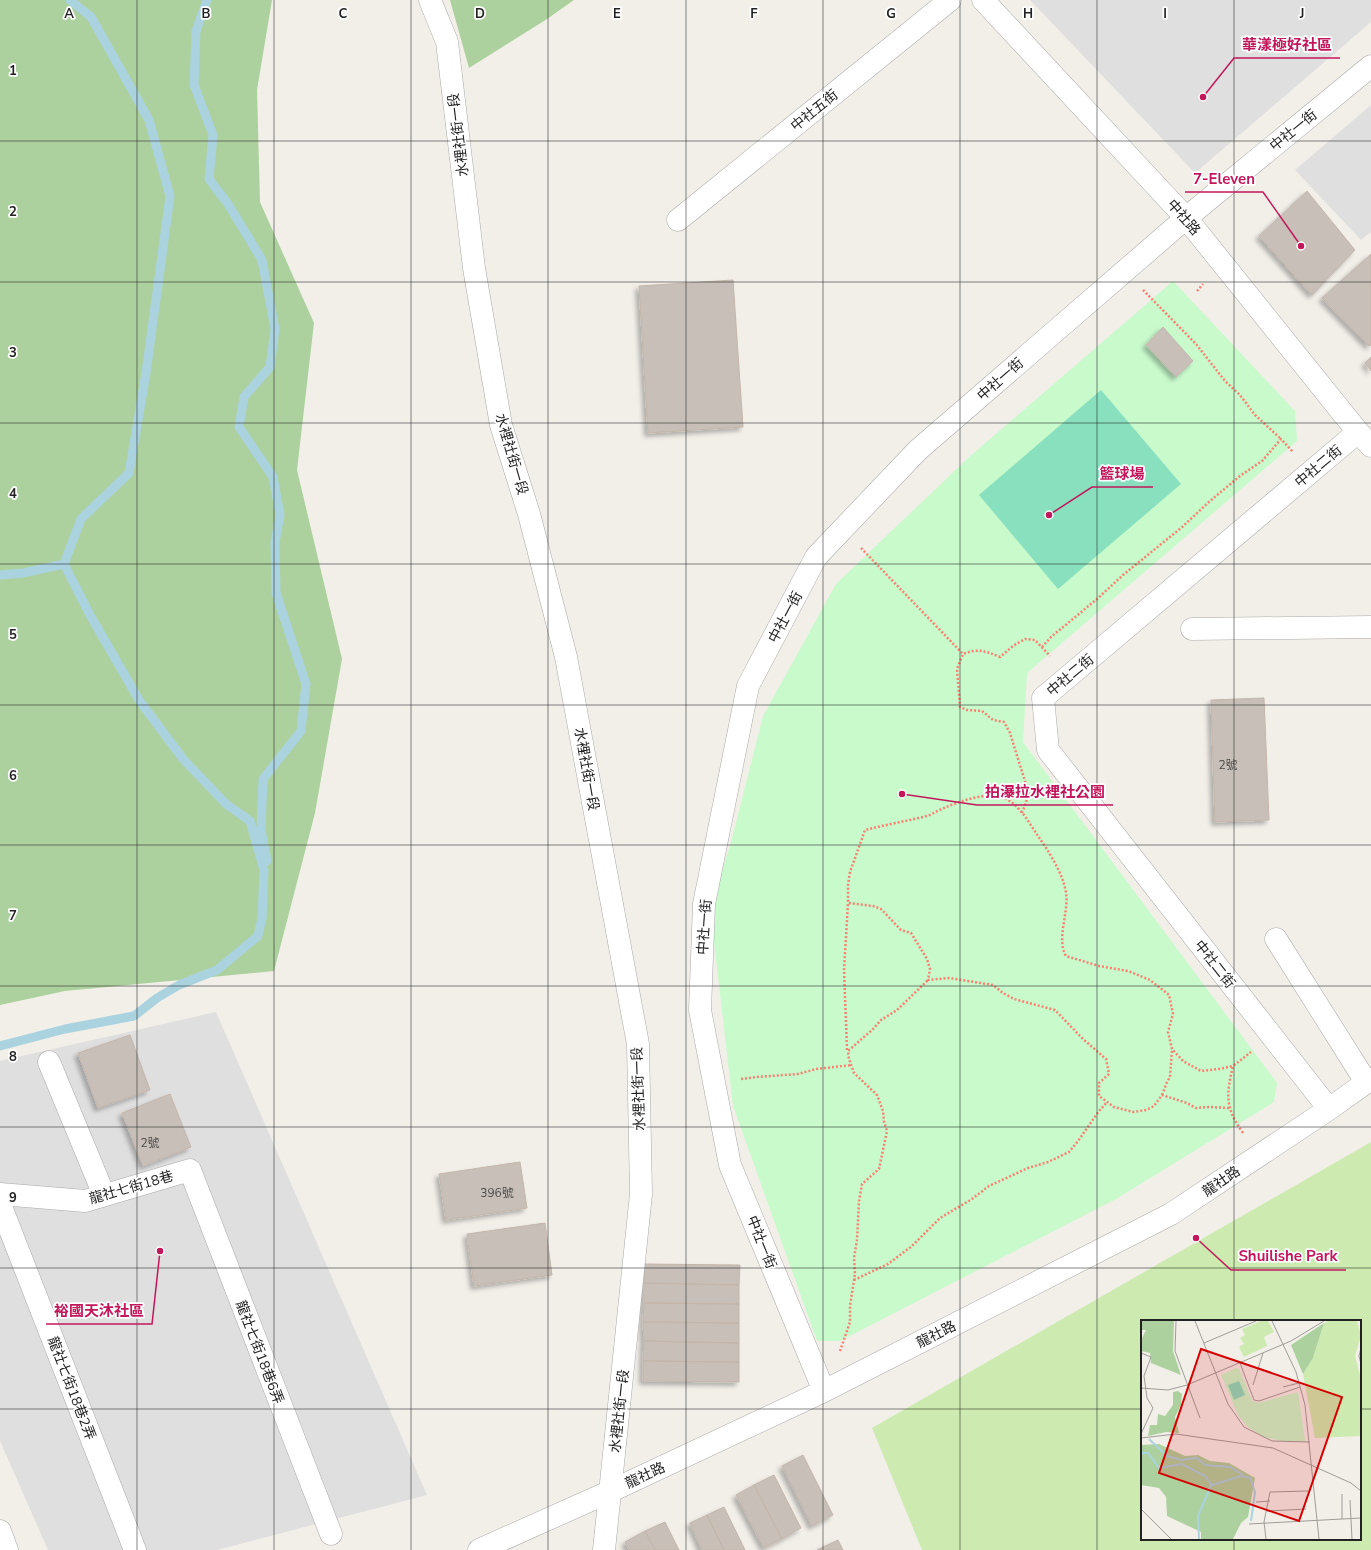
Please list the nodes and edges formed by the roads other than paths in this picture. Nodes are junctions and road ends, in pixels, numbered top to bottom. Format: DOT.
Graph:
graph roads {
  1 [pos="430,0"];
  2 [pos="950,0"];
  3 [pos="983,0"];
  4 [pos="1371,66"];
  5 [pos="1186,218"];
  6 [pos="678,220"];
  7 [pos="1364,439"];
  8 [pos="1371,627"];
  9 [pos="1192,629"];
  10 [pos="1276,939"];
  11 [pos="49,1062"];
  12 [pos="1368,1080"];
  13 [pos="1329,1109"];
  14 [pos="190,1170"];
  15 [pos="0,1194"];
  16 [pos="104,1195"];
  17 [pos="0,1204"];
  18 [pos="824,1391"];
  19 [pos="611,1491"];
  20 [pos="0,1531"];
  21 [pos="331,1534"];
  22 [pos="8,1550"];
  23 [pos="135,1550"];
  24 [pos="479,1550"];
  25 [pos="604,1550"];
  1 -- 19 [label="street, 水裡社街一段"];
  2 -- 6 [label="street, 中社五街"];
  3 -- 5 [label="street, 中社路"];
  4 -- 5 [label="street, 中社一街"];
  5 -- 7 [label="street, 中社路"];
  5 -- 18 [label="street, 中社一街"];
  7 -- 13 [label="street, 中社二街"];
  8 -- 9 [label="street"];
  10 -- 12 [label="street"];
  11 -- 16 [label="street"];
  12 -- 13 [label="street, 龍社路"];
  13 -- 18 [label="street, 龍社路"];
  14 -- 16 [label="street, 龍社七街18巷"];
  14 -- 21 [label="street, 龍社七街18巷6弄"];
  15 -- 16 [label="street, 龍社七街18巷"];
  17 -- 23 [label="street, 龍社七街18巷2弄"];
  18 -- 19 [label="street, 龍社路"];
  19 -- 24 [label="street, 龍社路"];
  19 -- 25 [label="street, 水裡社街一段"];
  20 -- 22 [label="street"];
}
